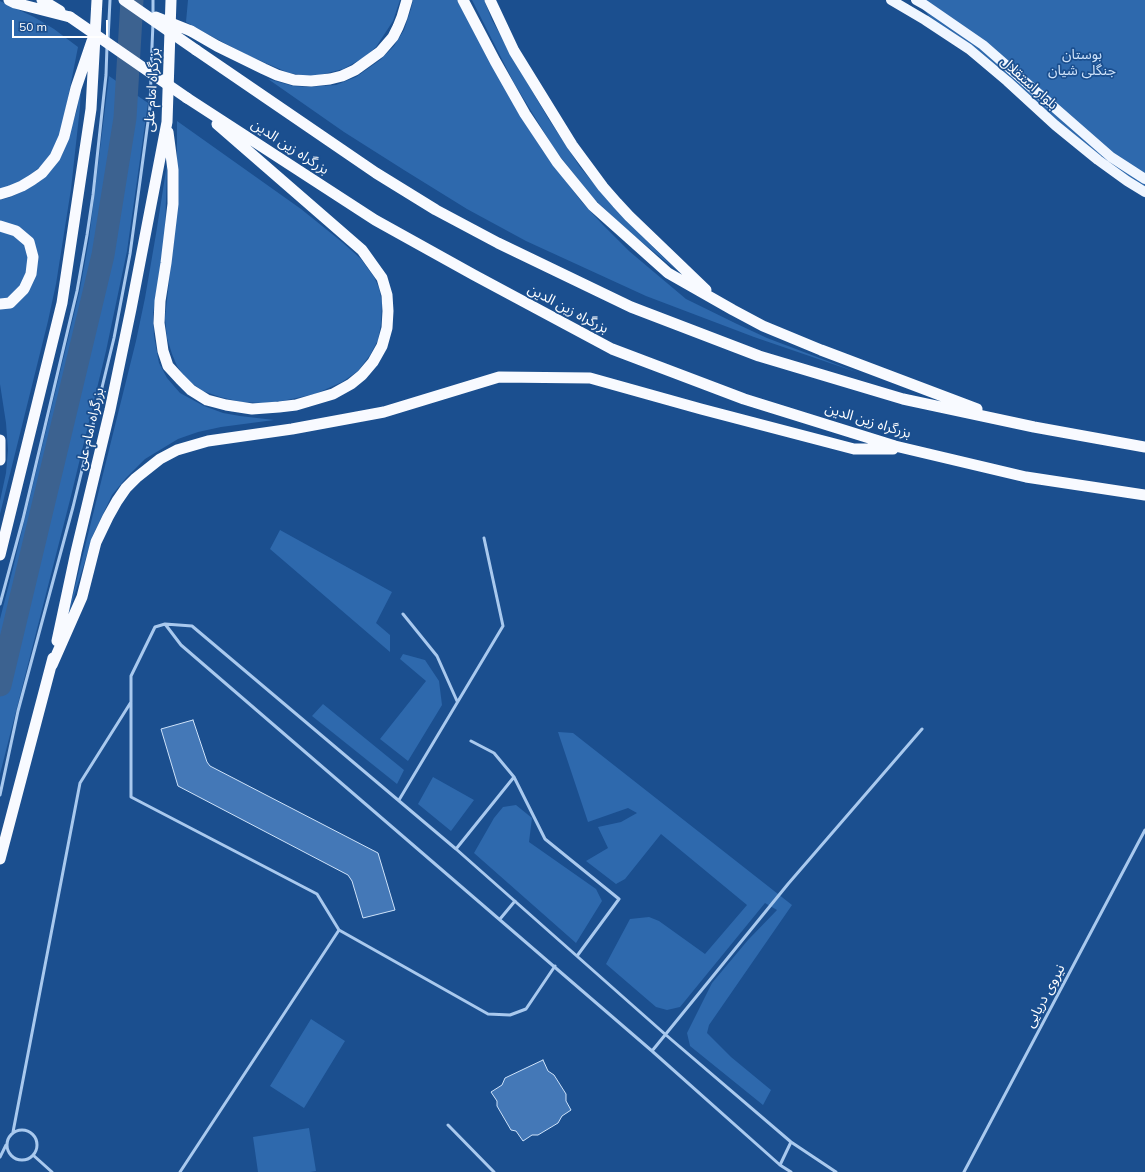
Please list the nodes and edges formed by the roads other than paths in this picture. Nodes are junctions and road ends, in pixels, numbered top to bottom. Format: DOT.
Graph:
graph roads {
  1 [pos="9,0"];
  2 [pos="42,0"];
  3 [pos="97,0"];
  4 [pos="110,0"];
  5 [pos="124,0"];
  6 [pos="153,0"];
  7 [pos="171,0"];
  8 [pos="407,0"];
  9 [pos="463,0"];
  10 [pos="490,0"];
  11 [pos="891,0"];
  12 [pos="916,0"];
  13 [pos="136,9"];
  14 [pos="70,17"];
  15 [pos="96,27"];
  16 [pos="186,98"];
  17 [pos="167,122"];
  18 [pos="1145,179"];
  19 [pos="1145,192"];
  20 [pos="0,194"];
  21 [pos="0,226"];
  22 [pos="716,301"];
  23 [pos="0,304"];
  24 [pos="1012,422"];
  25 [pos="0,440"];
  26 [pos="1145,448"];
  27 [pos="908,449"];
  28 [pos="0,460"];
  29 [pos="1145,495"];
  30 [pos="484,538"];
  31 [pos="0,555"];
  32 [pos="0,604"];
  33 [pos="403,614"];
  34 [pos="165,624"];
  35 [pos="52,665"];
  36 [pos="457,701"];
  37 [pos="131,702"];
  38 [pos="922,729"];
  39 [pos="471,741"];
  40 [pos="514,777"];
  41 [pos="0,794"];
  42 [pos="399,800"];
  43 [pos="1145,830"];
  44 [pos="456,849"];
  45 [pos="0,859"];
  46 [pos="515,901"];
  47 [pos="500,919"];
  48 [pos="339,930"];
  49 [pos="577,956"];
  50 [pos="555,966"];
  51 [pos="666,1034"];
  52 [pos="652,1051"];
  53 [pos="448,1126"];
  54 [pos="13,1132"];
  55 [pos="791,1142"];
  56 [pos="6,1145"];
  57 [pos="33,1155"];
  58 [pos="0,1157"];
  59 [pos="780,1165"];
  60 [pos="52,1172"];
  61 [pos="180,1172"];
  62 [pos="494,1172"];
  63 [pos="791,1172"];
  64 [pos="836,1172"];
  65 [pos="964,1172"];
  1 -- 14 [label="highway"];
  2 -- 14 [label="highway, بزرگراه زین الدین"];
  3 -- 15 [label="highway"];
  4 -- 32 [label="lane"];
  5 -- 13 [label="highway, بزرگراه زین الدین, bridge"];
  6 -- 41 [label="lane"];
  7 -- 17 [label="highway, بزرگراه امام علی"];
  8 -- 13 [label="highway, bridge"];
  9 -- 22 [label="highway"];
  10 -- 22 [label="highway"];
  11 -- 19 [label="main road, بلوار استقلال"];
  12 -- 18 [label="main road, بلوار استقلال"];
  13 -- 24 [label="highway, بزرگراه زین الدین, bridge"];
  14 -- 16 [label="highway, بزرگراه زین الدین, bridge"];
  15 -- 20 [label="highway"];
  15 -- 31 [label="highway"];
  16 -- 17 [label="highway"];
  16 -- 27 [label="highway, بزرگراه زین الدین"];
  17 -- 35 [label="highway, بزرگراه امام علی"];
  21 -- 23 [label="highway"];
  22 -- 24 [label="highway"];
  24 -- 26 [label="highway, بزرگراه زین الدین"];
  25 -- 28 [label="highway"];
  27 -- 29 [label="highway, بزرگراه زین الدین"];
  27 -- 35 [label="highway"];
  30 -- 36 [label="lane"];
  33 -- 36 [label="lane"];
  34 -- 37 [label="lane"];
  34 -- 42 [label="lane"];
  34 -- 47 [label="lane"];
  35 -- 45 [label="highway, بزرگراه امام علی"];
  36 -- 42 [label="lane"];
  37 -- 48 [label="lane"];
  37 -- 54 [label="lane"];
  38 -- 51 [label="lane"];
  39 -- 40 [label="lane"];
  40 -- 44 [label="lane"];
  40 -- 49 [label="lane"];
  42 -- 44 [label="lane"];
  43 -- 65 [label="lane, نیروی دریایی"];
  44 -- 46 [label="lane"];
  46 -- 47 [label="lane"];
  46 -- 49 [label="lane"];
  47 -- 50 [label="lane"];
  48 -- 50 [label="lane"];
  48 -- 61 [label="lane"];
  49 -- 51 [label="lane"];
  50 -- 52 [label="lane"];
  51 -- 52 [label="lane"];
  51 -- 55 [label="lane"];
  52 -- 59 [label="lane"];
  53 -- 62 [label="lane"];
  54 -- 56 [label="lane"];
  54 -- 57 [label="lane"];
  55 -- 59 [label="lane"];
  55 -- 64 [label="lane"];
  56 -- 57 [label="lane"];
  56 -- 58 [label="lane"];
  57 -- 60 [label="lane"];
  59 -- 63 [label="lane"];
}
